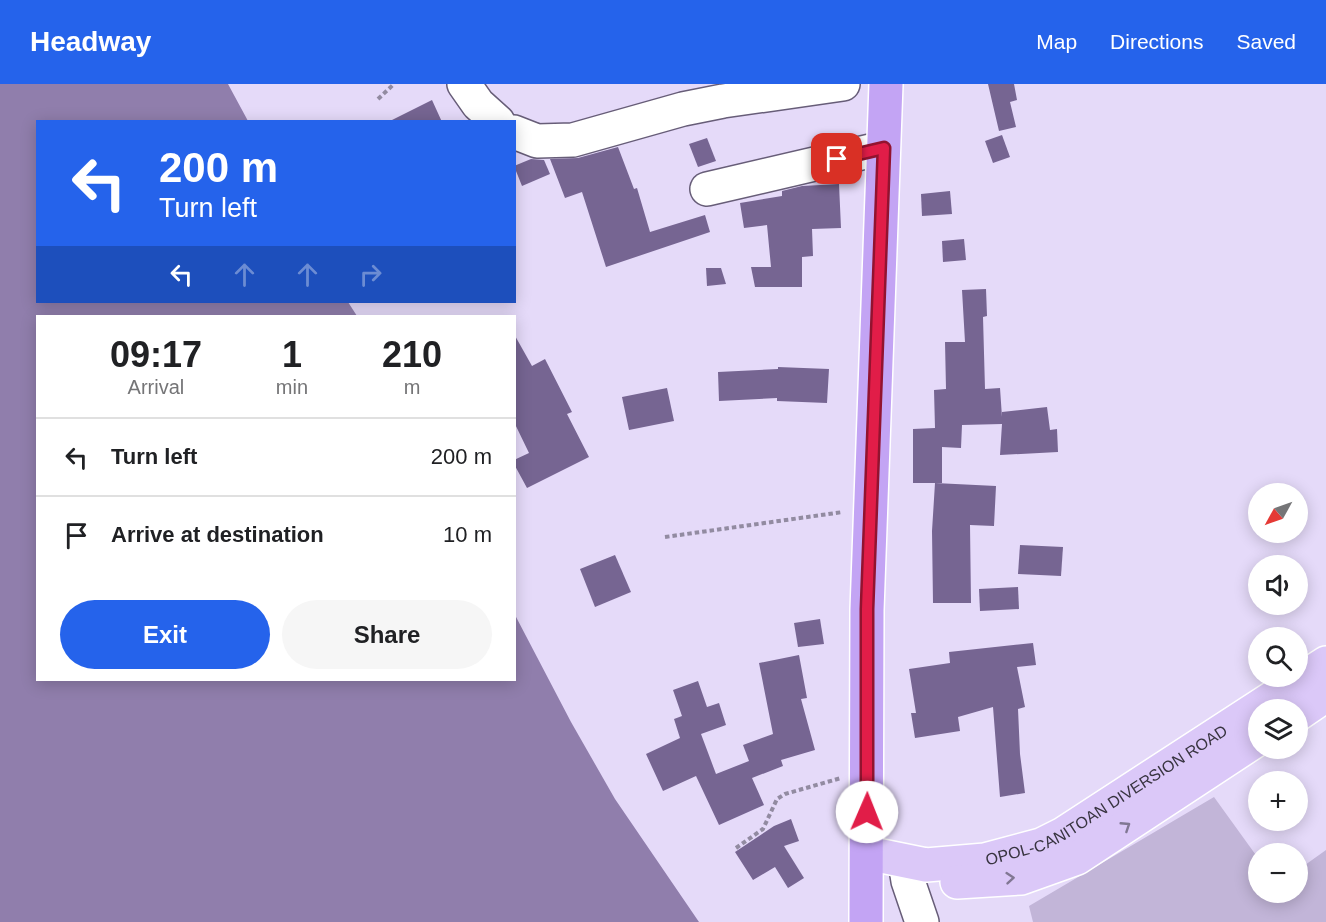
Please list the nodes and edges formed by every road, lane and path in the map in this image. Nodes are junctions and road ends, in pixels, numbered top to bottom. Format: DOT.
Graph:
graph roads {
  1 [pos="394,84"];
  2 [pos="464,84"];
  3 [pos="843,84"];
  4 [pos="886,84"];
  5 [pos="378,99"];
  6 [pos="496,120"];
  7 [pos="516,133"];
  8 [pos="884,148"];
  9 [pos="707,189"];
  10 [pos="871,508"];
  11 [pos="665,537"];
  12 [pos="1326,663"];
  13 [pos="1326,695"];
  14 [pos="1308,707"];
  15 [pos="1248,746"];
  16 [pos="868,770"];
  17 [pos="736,848"];
  18 [pos="867,867"];
  19 [pos="906,872"];
  20 [pos="866,922"];
  21 [pos="922,922"];
  1 -- 5 [label="path"];
  2 -- 6 [label="street"];
  3 -- 7 [label="street"];
  4 -- 8 [label="highway"];
  8 -- 9 [label="street"];
  8 -- 10 [label="highway"];
  10 -- 11 [label="path"];
  10 -- 16 [label="highway"];
  12 -- 19 [label="main road, OPOL-CANITOAN DIVERSION ROAD"];
  13 -- 14 [label="main road"];
  19 -- 15 [label="main road, OPOL-CANITOAN DIVERSION ROAD, one-way"];
  16 -- 17 [label="path"];
  16 -- 18 [label="highway"];
  18 -- 19 [label="main road, OPOL-CANITOAN DIVERSION ROAD"];
  18 -- 20 [label="highway"];
  19 -- 21 [label="street"];
}
